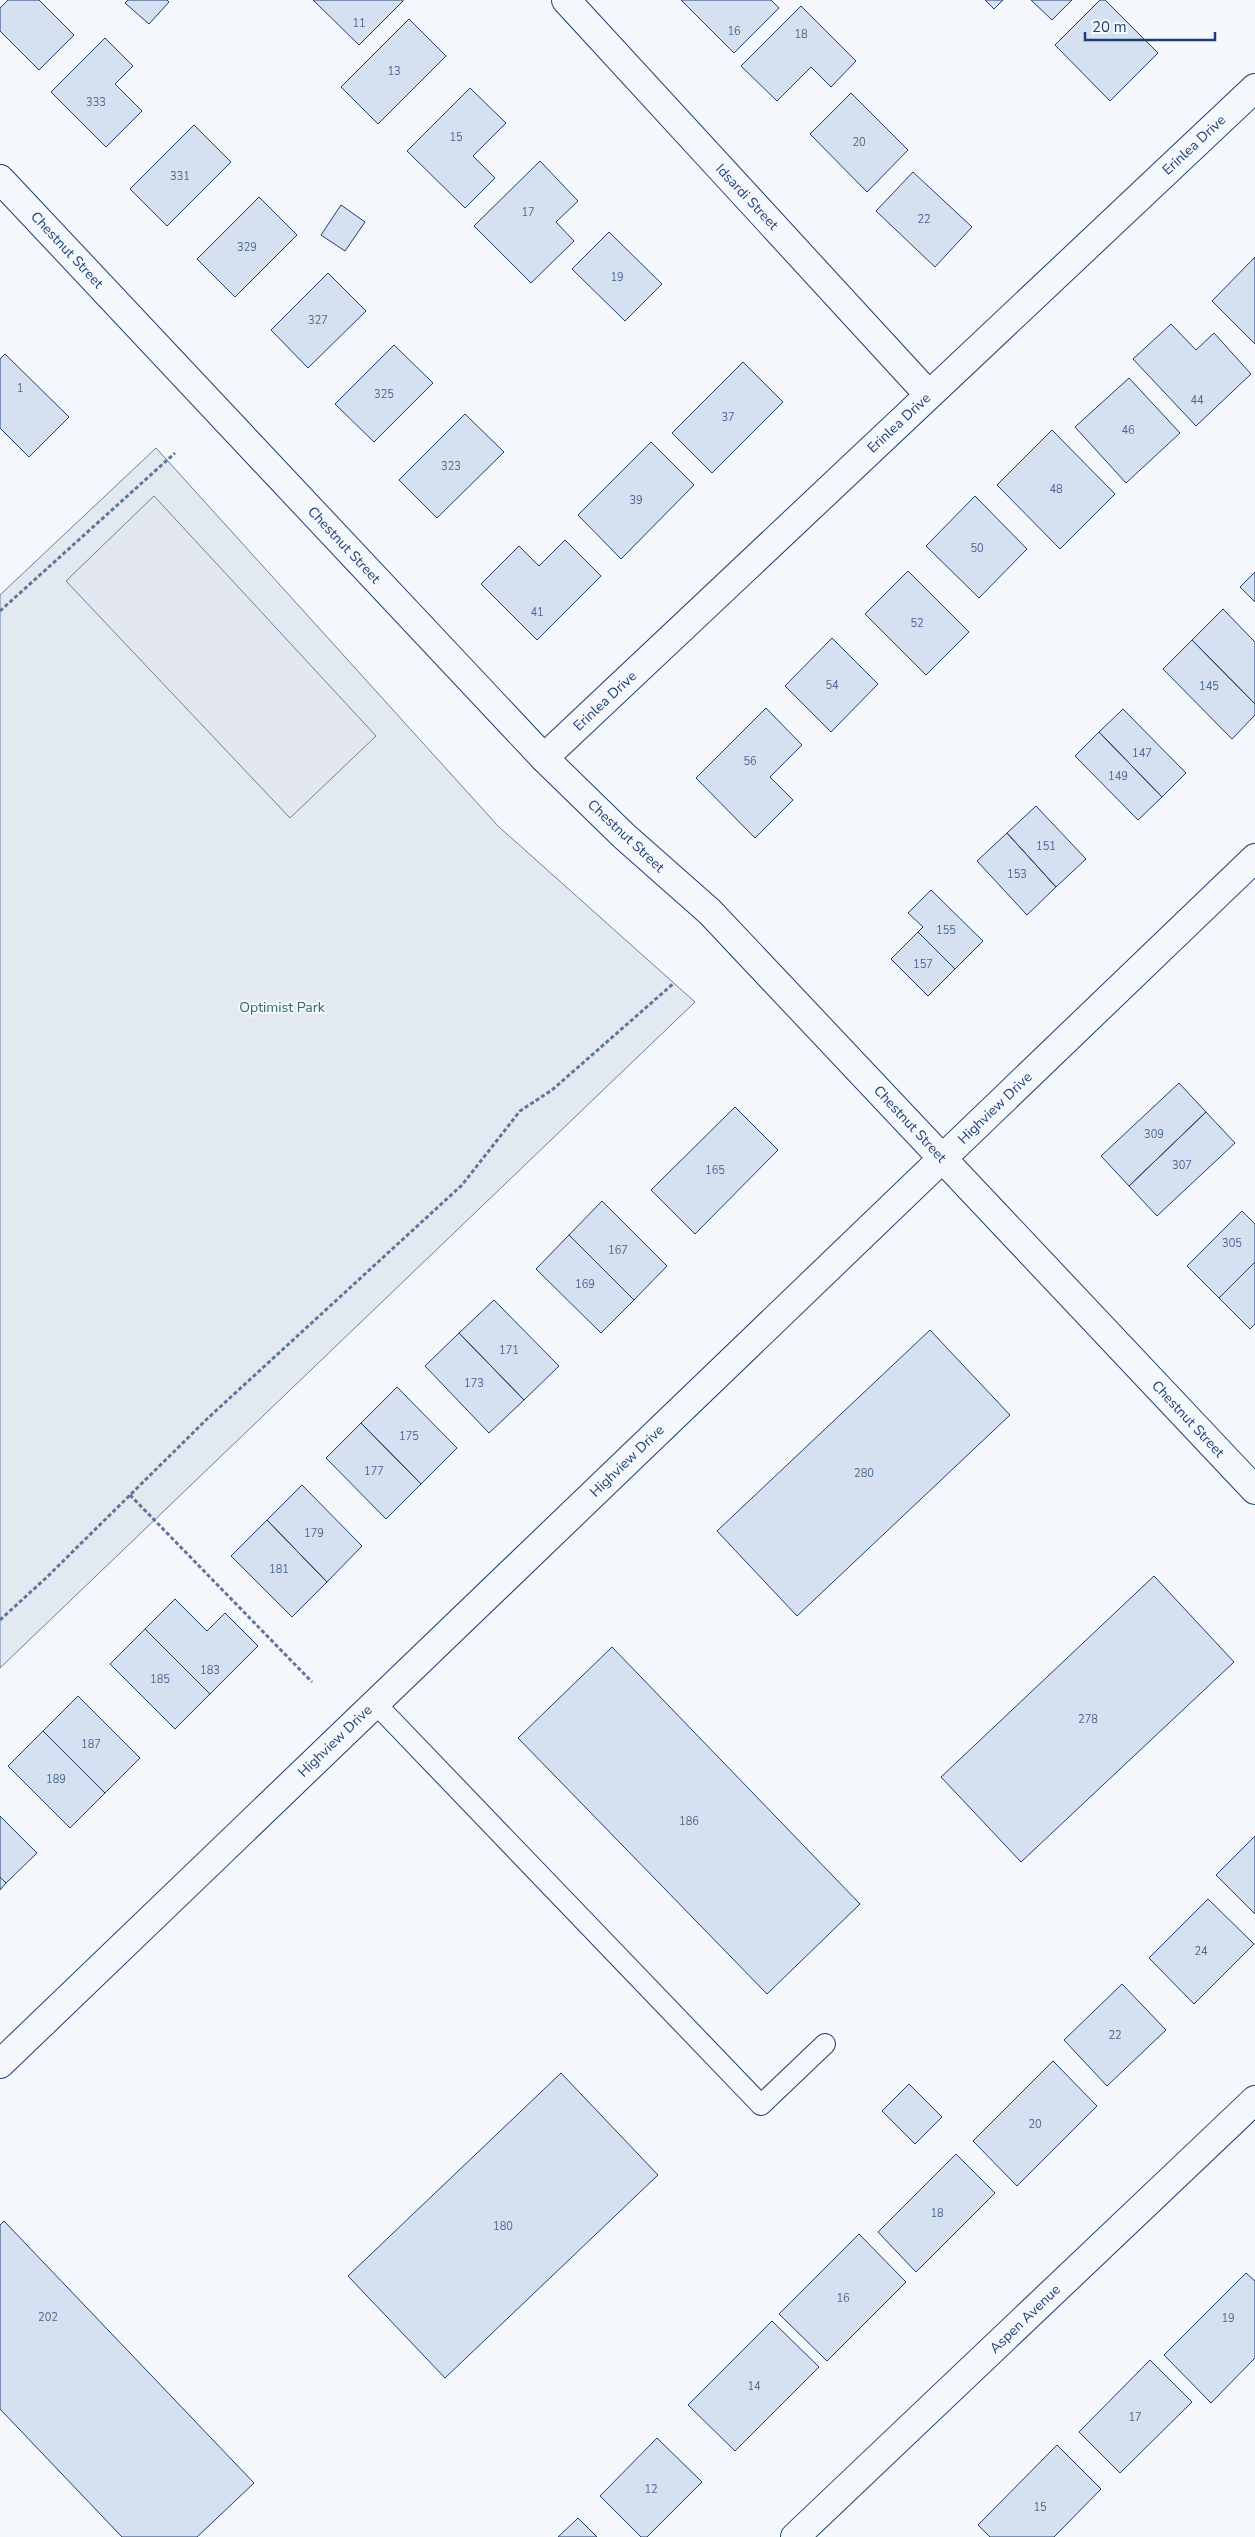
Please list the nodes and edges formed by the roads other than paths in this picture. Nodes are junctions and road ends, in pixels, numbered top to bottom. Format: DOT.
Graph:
graph roads {
  1 [pos="566,0"];
  2 [pos="1255,88"];
  3 [pos="3,189"];
  4 [pos="929,395"];
  5 [pos="544,758"];
  6 [pos="1255,858"];
  7 [pos="942,1158"];
  8 [pos="1255,1490"];
  9 [pos="375,1703"];
  10 [pos="825,2044"];
  11 [pos="0,2064"];
  12 [pos="1255,2100"];
  13 [pos="795,2537"];
  1 -- 4 [label="street, Idsardi Street"];
  2 -- 4 [label="street, Erinlea Drive"];
  3 -- 5 [label="street, Chestnut Street"];
  4 -- 5 [label="street, Erinlea Drive"];
  5 -- 7 [label="street, Chestnut Street"];
  6 -- 7 [label="street, Highview Drive"];
  7 -- 8 [label="street, Chestnut Street"];
  7 -- 9 [label="street, Highview Drive"];
  9 -- 10 [label="lane"];
  9 -- 11 [label="street, Highview Drive"];
  12 -- 13 [label="street, Aspen Avenue"];
}
